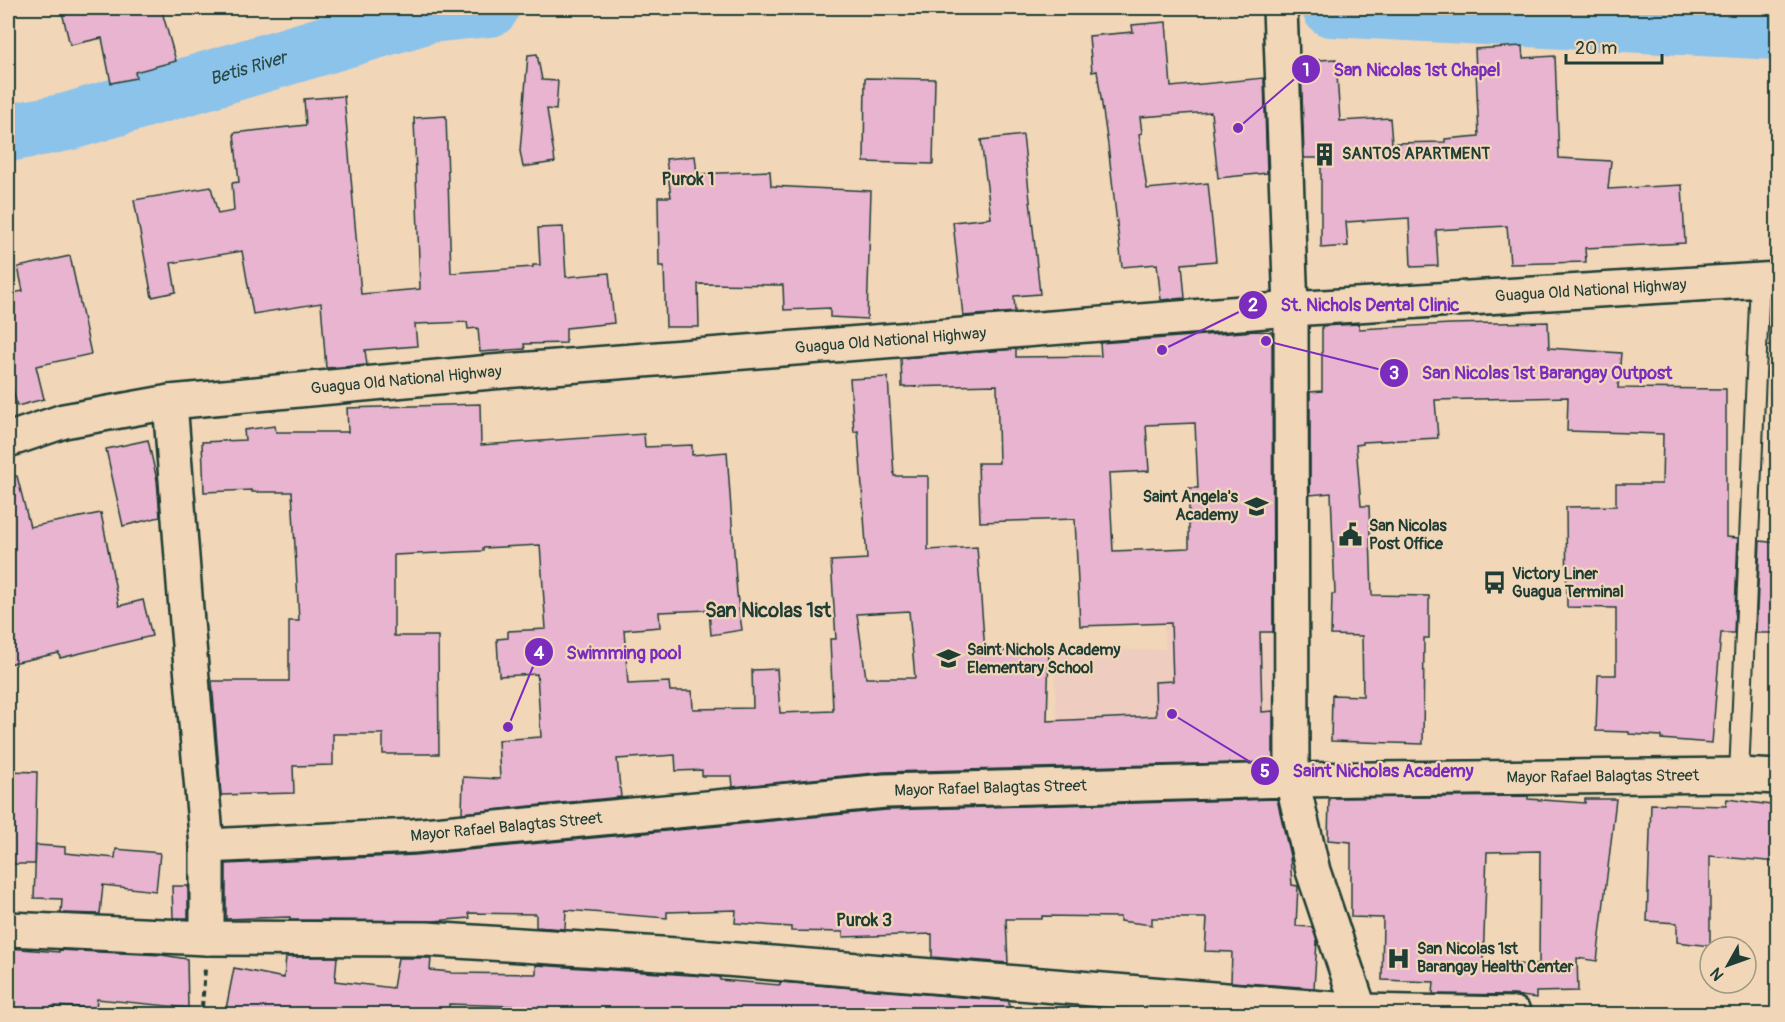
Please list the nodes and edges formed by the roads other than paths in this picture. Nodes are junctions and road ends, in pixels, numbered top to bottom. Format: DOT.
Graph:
graph roads {
  1 [pos="1281,20"];
  2 [pos="1769,279"];
  3 [pos="1291,309"];
  4 [pos="170,402"];
  5 [pos="8,440"];
  6 [pos="1739,775"];
  7 [pos="1778,777"];
  8 [pos="1292,780"];
  9 [pos="207,846"];
  10 [pos="8,929"];
  11 [pos="207,938"];
  12 [pos="1360,1011"];
  13 [pos="1514,1014"];
  1 -- 3 [label="street"];
  2 -- 3 [label="street, Guagua Old National Highway"];
  2 -- 6 [label="lane"];
  3 -- 4 [label="street, Guagua Old National Highway"];
  3 -- 8 [label="street"];
  4 -- 5 [label="street, Guagua Old National Highway"];
  4 -- 9 [label="street"];
  6 -- 7 [label="street, Mayor Rafael Balagtas Street"];
  6 -- 8 [label="street, Mayor Rafael Balagtas Street"];
  8 -- 9 [label="street, Mayor Rafael Balagtas Street"];
  8 -- 12 [label="street"];
  9 -- 11 [label="street"];
  10 -- 11 [label="street"];
  11 -- 12 [label="street"];
  12 -- 13 [label="street"];
}
